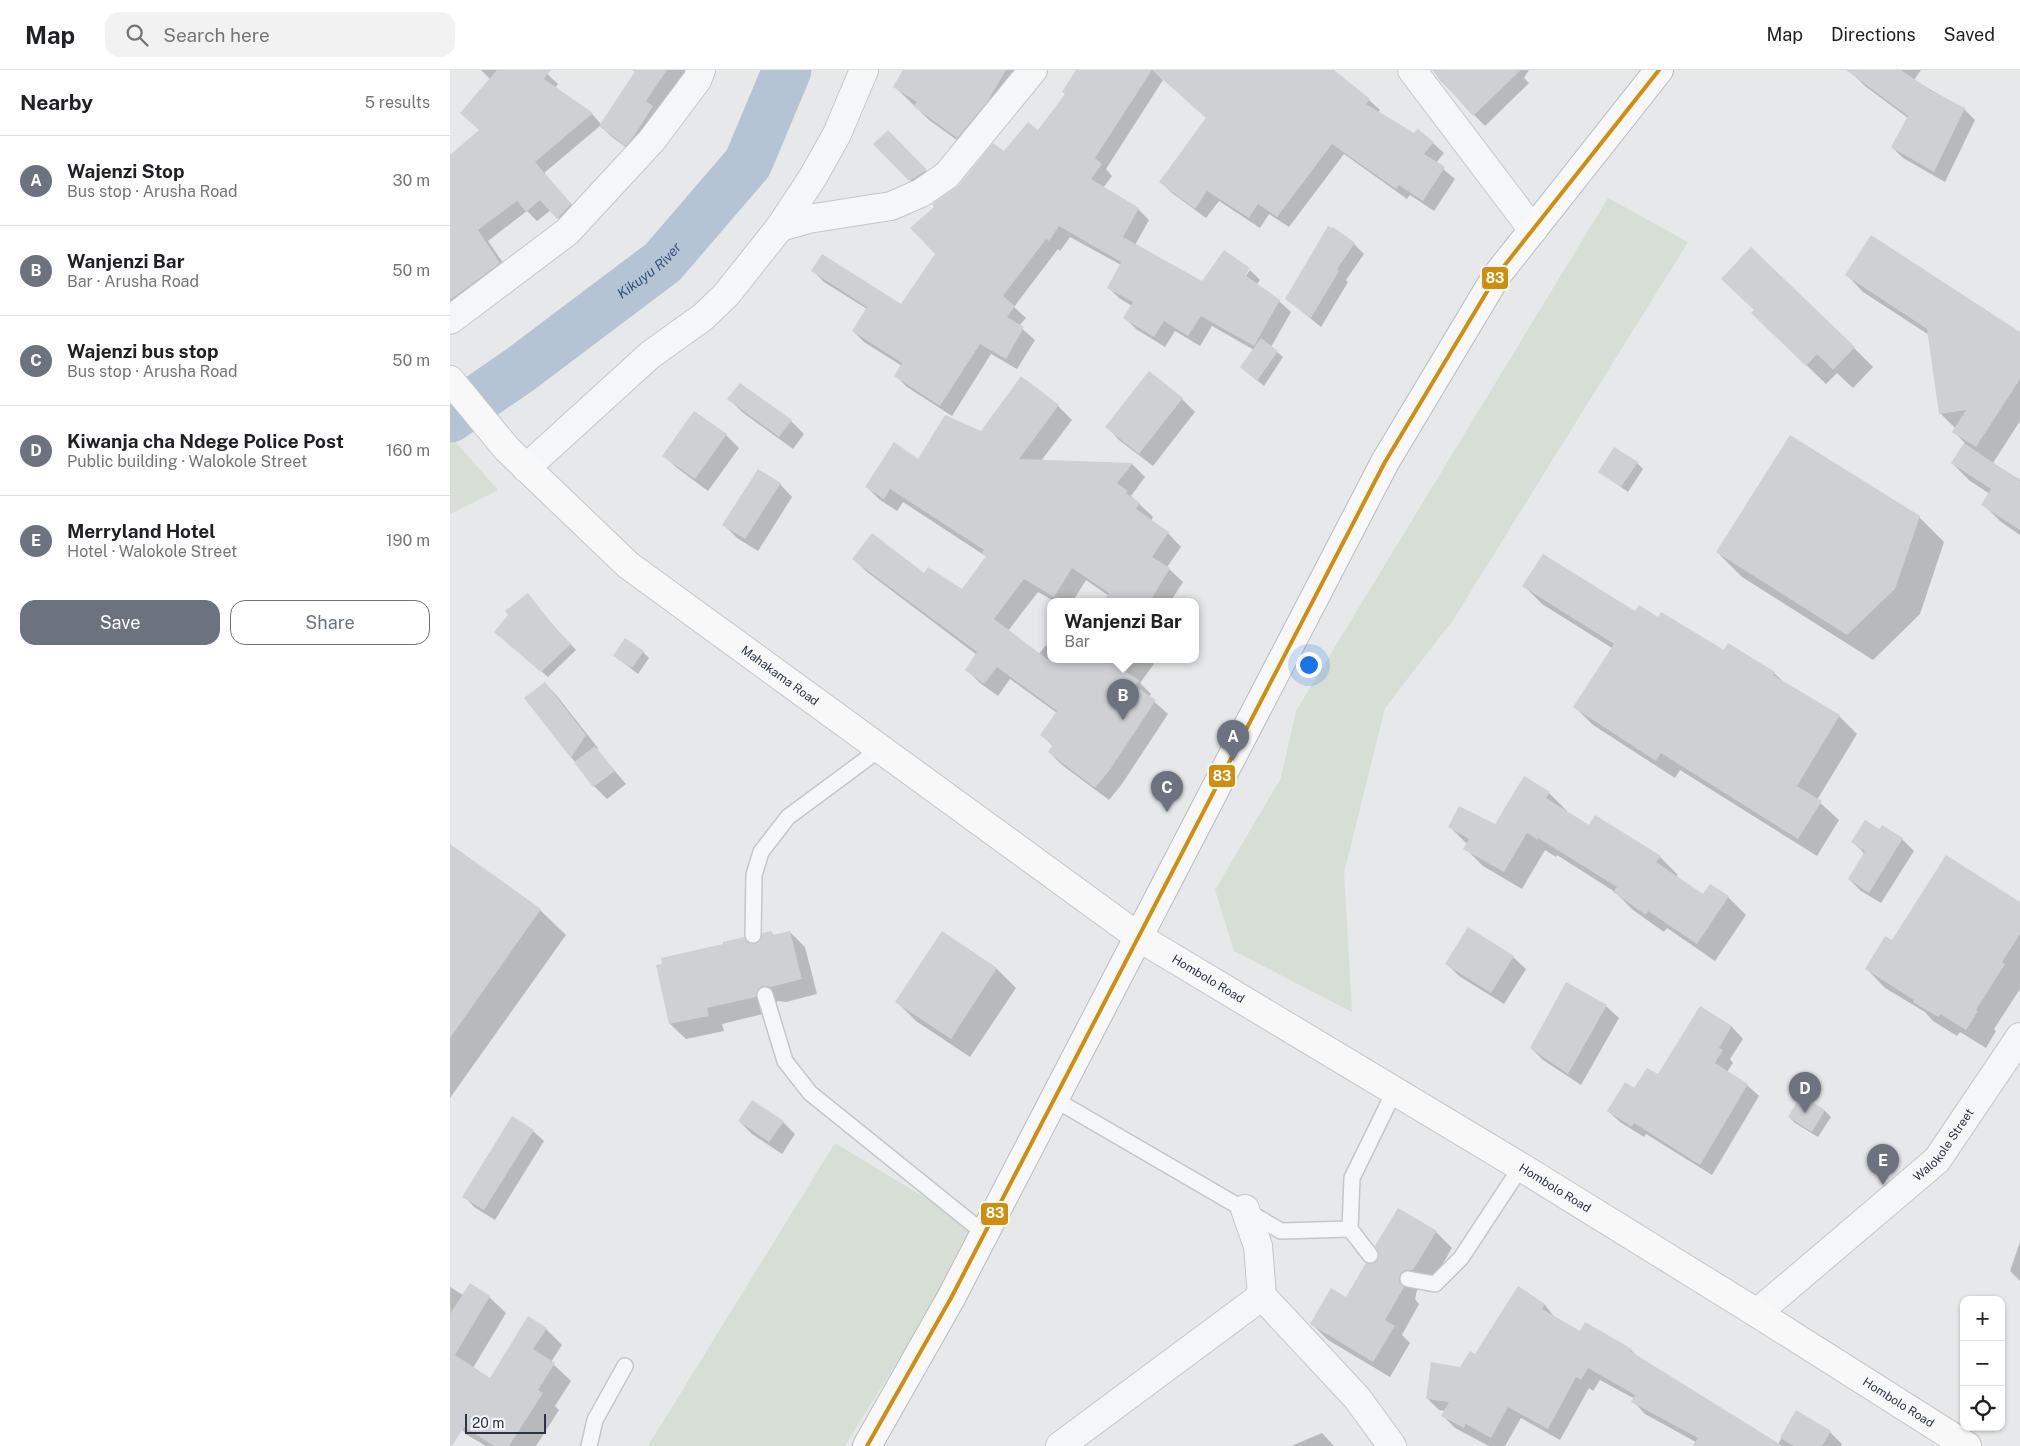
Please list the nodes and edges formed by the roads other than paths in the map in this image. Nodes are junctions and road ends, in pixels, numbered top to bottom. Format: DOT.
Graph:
graph roads {
  1 [pos="701,70"];
  2 [pos="864,70"];
  3 [pos="1033,70"];
  4 [pos="1412,70"];
  5 [pos="1659,70"];
  6 [pos="780,227"];
  7 [pos="1533,230"];
  8 [pos="450,320"];
  9 [pos="450,380"];
  10 [pos="517,458"];
  11 [pos="880,749"];
  12 [pos="753,935"];
  13 [pos="1140,938"];
  14 [pos="764,994"];
  15 [pos="2020,1037"];
  16 [pos="1394,1092"];
  17 [pos="1054,1099"];
  18 [pos="1521,1167"];
  19 [pos="1245,1210"];
  20 [pos="1350,1230"];
  21 [pos="984,1234"];
  22 [pos="1370,1255"];
  23 [pos="1408,1279"];
  24 [pos="1262,1296"];
  25 [pos="1757,1313"];
  26 [pos="625,1366"];
  27 [pos="589,1446"];
  28 [pos="867,1446"];
  29 [pos="1060,1446"];
  30 [pos="1392,1446"];
  31 [pos="1967,1446"];
  1 -- 8 [label="street"];
  2 -- 6 [label="street"];
  3 -- 6 [label="street"];
  4 -- 7 [label="street"];
  5 -- 7 [label="main road"];
  6 -- 10 [label="street"];
  7 -- 13 [label="main road"];
  9 -- 10 [label="main road, Mahakama Road"];
  10 -- 11 [label="main road, Mahakama Road"];
  11 -- 12 [label="lane"];
  11 -- 13 [label="main road, Mahakama Road"];
  13 -- 16 [label="main road, Hombolo Road"];
  13 -- 17 [label="main road"];
  14 -- 21 [label="lane"];
  15 -- 25 [label="street, Walokole Street"];
  16 -- 18 [label="main road, Hombolo Road"];
  16 -- 20 [label="lane"];
  17 -- 19 [label="lane"];
  17 -- 21 [label="main road"];
  18 -- 23 [label="lane"];
  18 -- 25 [label="main road, Hombolo Road"];
  19 -- 20 [label="lane"];
  19 -- 24 [label="street"];
  20 -- 22 [label="lane"];
  21 -- 28 [label="main road"];
  24 -- 29 [label="street"];
  24 -- 30 [label="street"];
  25 -- 31 [label="main road, Hombolo Road"];
  26 -- 27 [label="lane"];
}
